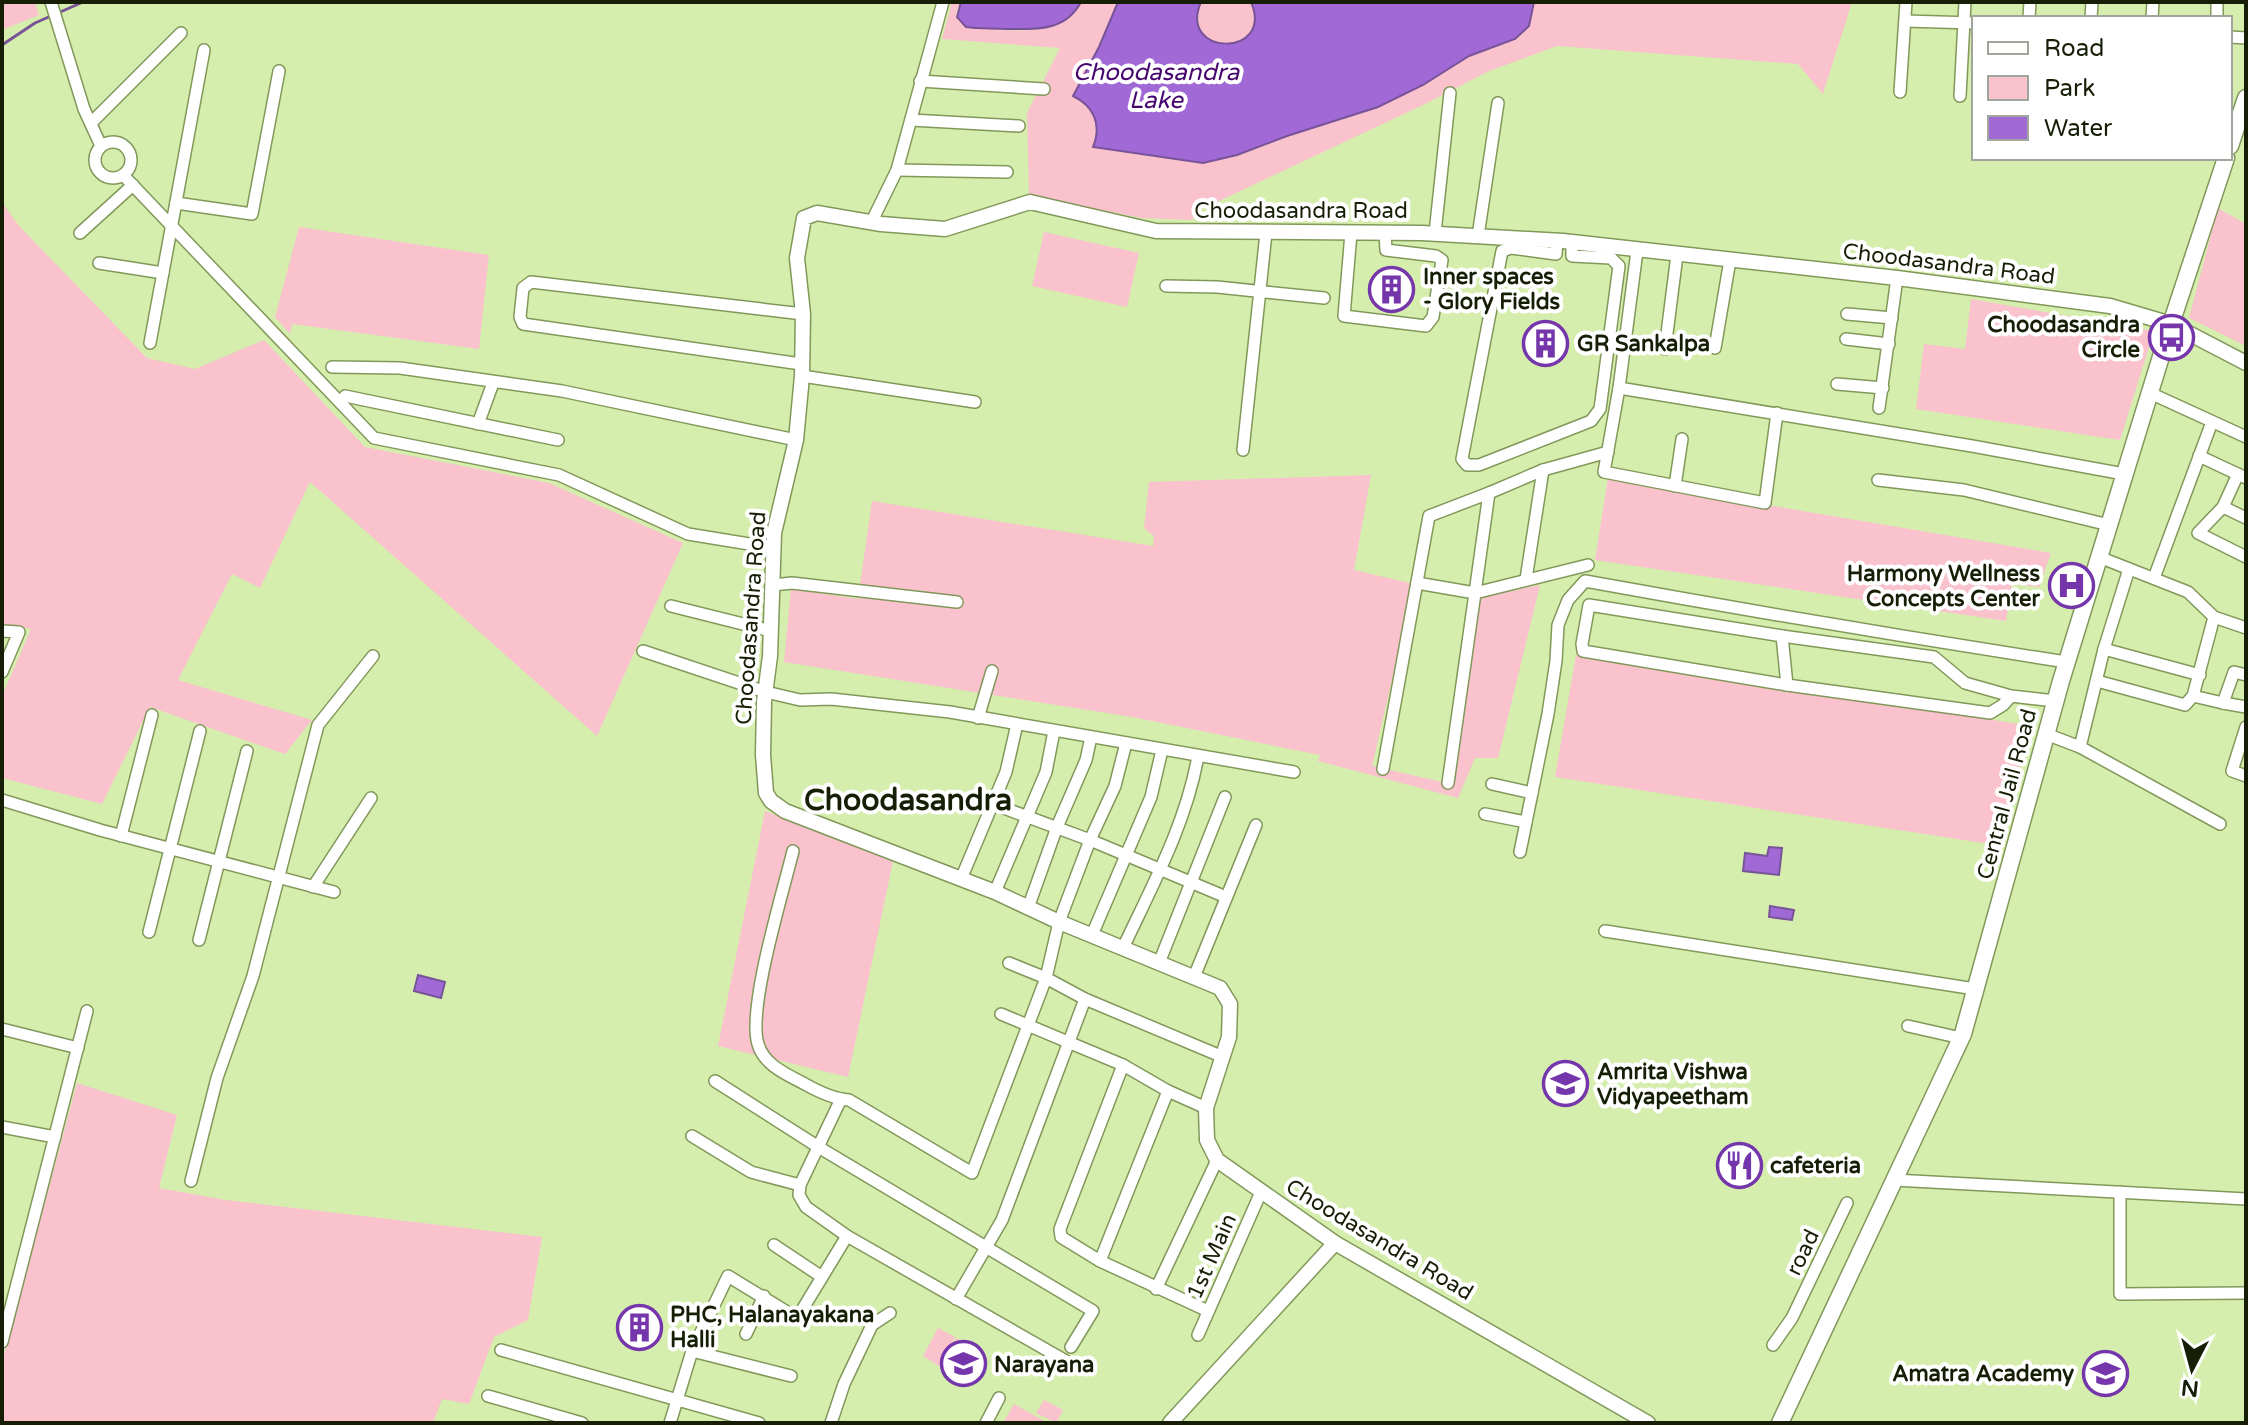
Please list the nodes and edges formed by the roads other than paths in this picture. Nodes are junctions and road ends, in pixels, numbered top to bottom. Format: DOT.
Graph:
graph roads {
  1 [pos="51,2"];
  2 [pos="943,2"];
  3 [pos="1906,2"];
  4 [pos="1965,2"];
  5 [pos="1905,21"];
  6 [pos="1969,22"];
  7 [pos="181,33"];
  8 [pos="204,50"];
  9 [pos="279,71"];
  10 [pos="920,81"];
  11 [pos="1044,89"];
  12 [pos="1900,92"];
  13 [pos="1450,93"];
  14 [pos="1960,96"];
  15 [pos="2246,98"];
  16 [pos="1498,103"];
  17 [pos="911,120"];
  18 [pos="91,123"];
  19 [pos="1019,126"];
  20 [pos="2232,140"];
  21 [pos="101,146"];
  22 [pos="2225,160"];
  23 [pos="897,170"];
  24 [pos="1007,172"];
  25 [pos="123,175"];
  26 [pos="133,185"];
  27 [pos="176,203"];
  28 [pos="871,223"];
  29 [pos="172,225"];
  30 [pos="80,233"];
  31 [pos="1266,233"];
  32 [pos="1385,233"];
  33 [pos="1435,233"];
  34 [pos="1478,236"];
  35 [pos="1350,239"];
  36 [pos="1565,248"];
  37 [pos="1637,251"];
  38 [pos="1677,255"];
  39 [pos="1730,260"];
  40 [pos="99,263"];
  41 [pos="163,273"];
  42 [pos="1897,278"];
  43 [pos="1166,286"];
  44 [pos="1260,291"];
  45 [pos="1324,298"];
  46 [pos="803,314"];
  47 [pos="1847,314"];
  48 [pos="1892,318"];
  49 [pos="2171,324"];
  50 [pos="1846,339"];
  51 [pos="150,343"];
  52 [pos="1889,344"];
  53 [pos="1715,348"];
  54 [pos="1665,349"];
  55 [pos="2246,363"];
  56 [pos="332,367"];
  57 [pos="801,370"];
  58 [pos="493,383"];
  59 [pos="1837,384"];
  60 [pos="1619,388"];
  61 [pos="1883,388"];
  62 [pos="2150,393"];
  63 [pos="345,396"];
  64 [pos="975,402"];
  65 [pos="1879,408"];
  66 [pos="1777,413"];
  67 [pos="2212,422"];
  68 [pos="478,424"];
  69 [pos="2246,437"];
  70 [pos="1682,439"];
  71 [pos="558,440"];
  72 [pos="796,440"];
  73 [pos="1243,450"];
  74 [pos="1608,452"];
  75 [pos="2199,456"];
  76 [pos="1543,470"];
  77 [pos="2124,474"];
  78 [pos="2242,476"];
  79 [pos="1878,480"];
  80 [pos="1675,486"];
  81 [pos="1489,493"];
  82 [pos="2223,507"];
  83 [pos="2246,518"];
  84 [pos="2109,525"];
  85 [pos="774,548"];
  86 [pos="2099,557"];
  87 [pos="2246,557"];
  88 [pos="1588,565"];
  89 [pos="2129,569"];
  90 [pos="2154,578"];
  91 [pos="1526,579"];
  92 [pos="1417,583"];
  93 [pos="773,585"];
  94 [pos="1475,593"];
  95 [pos="957,602"];
  96 [pos="671,606"];
  97 [pos="2214,617"];
  98 [pos="2246,628"];
  99 [pos="2,631"];
  100 [pos="771,631"];
  101 [pos="1782,636"];
  102 [pos="2104,649"];
  103 [pos="643,651"];
  104 [pos="373,656"];
  105 [pos="2066,662"];
  106 [pos="992,671"];
  107 [pos="2,672"];
  108 [pos="2200,675"];
  109 [pos="2246,675"];
  110 [pos="2097,681"];
  111 [pos="1787,685"];
  112 [pos="766,692"];
  113 [pos="2011,696"];
  114 [pos="2193,696"];
  115 [pos="2055,701"];
  116 [pos="2223,703"];
  117 [pos="2246,707"];
  118 [pos="152,715"];
  119 [pos="978,718"];
  120 [pos="1017,724"];
  121 [pos="2246,727"];
  122 [pos="200,731"];
  123 [pos="1054,731"];
  124 [pos="2046,734"];
  125 [pos="1091,737"];
  126 [pos="1126,743"];
  127 [pos="2080,747"];
  128 [pos="1162,750"];
  129 [pos="247,751"];
  130 [pos="1198,756"];
  131 [pos="1383,769"];
  132 [pos="1294,772"];
  133 [pos="2246,776"];
  134 [pos="1448,783"];
  135 [pos="1492,784"];
  136 [pos="1532,793"];
  137 [pos="1225,797"];
  138 [pos="371,798"];
  139 [pos="2,800"];
  140 [pos="993,804"];
  141 [pos="1485,814"];
  142 [pos="1026,817"];
  143 [pos="1526,822"];
  144 [pos="2220,824"];
  145 [pos="1256,825"];
  146 [pos="1057,827"];
  147 [pos="121,836"];
  148 [pos="1090,840"];
  149 [pos="170,849"];
  150 [pos="793,851"];
  151 [pos="1520,852"];
  152 [pos="1127,855"];
  153 [pos="218,862"];
  154 [pos="1160,869"];
  155 [pos="279,878"];
  156 [pos="961,879"];
  157 [pos="1192,882"];
  158 [pos="313,887"];
  159 [pos="334,892"];
  160 [pos="995,892"];
  161 [pos="1226,897"];
  162 [pos="1028,908"];
  163 [pos="1059,922"];
  164 [pos="1605,931"];
  165 [pos="149,932"];
  166 [pos="1092,935"];
  167 [pos="199,940"];
  168 [pos="1123,948"];
  169 [pos="1009,963"];
  170 [pos="1159,963"];
  171 [pos="1194,977"];
  172 [pos="1046,978"];
  173 [pos="1975,989"];
  174 [pos="1085,999"];
  175 [pos="87,1011"];
  176 [pos="1001,1014"];
  177 [pos="1029,1024"];
  178 [pos="1908,1026"];
  179 [pos="2,1029"];
  180 [pos="1961,1038"];
  181 [pos="1069,1041"];
  182 [pos="78,1048"];
  183 [pos="1223,1057"];
  184 [pos="1123,1065"];
  185 [pos="715,1081"];
  186 [pos="1168,1091"];
  187 [pos="841,1099"];
  188 [pos="1206,1108"];
  189 [pos="2,1127"];
  190 [pos="692,1136"];
  191 [pos="55,1137"];
  192 [pos="820,1148"];
  193 [pos="1217,1160"];
  194 [pos="1894,1180"];
  195 [pos="191,1181"];
  196 [pos="800,1185"];
  197 [pos="1261,1192"];
  198 [pos="2120,1192"];
  199 [pos="2246,1199"];
  200 [pos="1847,1203"];
  201 [pos="847,1236"];
  202 [pos="1335,1243"];
  203 [pos="774,1245"];
  204 [pos="986,1248"];
  205 [pos="1100,1261"];
  206 [pos="822,1277"];
  207 [pos="1156,1289"];
  208 [pos="2246,1293"];
  209 [pos="764,1296"];
  210 [pos="956,1299"];
  211 [pos="6,1303"];
  212 [pos="1208,1311"];
  213 [pos="890,1313"];
  214 [pos="746,1334"];
  215 [pos="1198,1335"];
  216 [pos="2,1342"];
  217 [pos="1773,1345"];
  218 [pos="1071,1347"];
  219 [pos="501,1350"];
  220 [pos="692,1351"];
  221 [pos="1073,1365"];
  222 [pos="791,1376"];
  223 [pos="488,1396"];
  224 [pos="999,1398"];
  225 [pos="676,1401"];
  226 [pos="582,1423"];
  227 [pos="670,1423"];
  228 [pos="759,1423"];
  229 [pos="831,1423"];
  230 [pos="986,1423"];
  231 [pos="1170,1423"];
  232 [pos="1648,1423"];
  233 [pos="1780,1423"];
  1 -- 18 [label="street"];
  2 -- 10 [label="street"];
  3 -- 5 [label="street"];
  4 -- 6 [label="street"];
  5 -- 6 [label="street"];
  5 -- 12 [label="street"];
  6 -- 14 [label="street"];
  7 -- 18 [label="street"];
  8 -- 27 [label="street"];
  9 -- 27 [label="street"];
  10 -- 11 [label="street"];
  10 -- 17 [label="street"];
  13 -- 33 [label="street"];
  15 -- 20 [label="main road"];
  16 -- 34 [label="street"];
  17 -- 19 [label="street"];
  17 -- 23 [label="street"];
  18 -- 21 [label="street"];
  21 -- 25 [label="street"];
  21 -- 25 [label="street"];
  22 -- 49 [label="main road, Central Jail Road"];
  23 -- 24 [label="street"];
  23 -- 28 [label="street"];
  25 -- 26 [label="street"];
  26 -- 29 [label="street"];
  26 -- 30 [label="street"];
  27 -- 29 [label="street"];
  28 -- 31 [label="street, Choodasandra Road"];
  28 -- 46 [label="street, Choodasandra Road"];
  29 -- 41 [label="street"];
  29 -- 85 [label="street"];
  31 -- 35 [label="street, Choodasandra Road"];
  31 -- 44 [label="street"];
  32 -- 33 [label="street, Choodasandra Road"];
  32 -- 35 [label="street, Choodasandra Road"];
  32 -- 35 [label="street"];
  33 -- 34 [label="street, Choodasandra Road"];
  34 -- 36 [label="street, Choodasandra Road"];
  36 -- 36 [label="street"];
  36 -- 37 [label="street, Choodasandra Road"];
  37 -- 38 [label="street, Choodasandra Road"];
  37 -- 60 [label="street"];
  38 -- 39 [label="street, Choodasandra Road"];
  38 -- 54 [label="street"];
  39 -- 42 [label="street, Choodasandra Road"];
  39 -- 53 [label="street"];
  40 -- 41 [label="street"];
  41 -- 51 [label="street"];
  42 -- 48 [label="street"];
  42 -- 49 [label="street, Choodasandra Road"];
  43 -- 44 [label="street"];
  44 -- 45 [label="street"];
  44 -- 73 [label="street"];
  46 -- 57 [label="street, Choodasandra Road"];
  46 -- 57 [label="street"];
  47 -- 48 [label="street"];
  48 -- 52 [label="street"];
  49 -- 55 [label="street, Choodasandra Road"];
  49 -- 62 [label="main road, Central Jail Road"];
  50 -- 52 [label="street"];
  52 -- 61 [label="street"];
  56 -- 58 [label="street"];
  57 -- 64 [label="street"];
  57 -- 72 [label="street, Choodasandra Road"];
  58 -- 68 [label="street"];
  58 -- 72 [label="street"];
  59 -- 61 [label="street"];
  60 -- 66 [label="street"];
  60 -- 74 [label="street"];
  61 -- 65 [label="street"];
  62 -- 67 [label="street"];
  62 -- 77 [label="main road, Central Jail Road"];
  63 -- 68 [label="street"];
  66 -- 77 [label="street"];
  66 -- 80 [label="street"];
  67 -- 69 [label="street"];
  67 -- 75 [label="street"];
  68 -- 71 [label="street"];
  70 -- 80 [label="street"];
  72 -- 85 [label="street, Choodasandra Road"];
  74 -- 76 [label="street"];
  74 -- 80 [label="street"];
  75 -- 78 [label="street"];
  75 -- 90 [label="street"];
  76 -- 81 [label="street"];
  76 -- 91 [label="street"];
  77 -- 84 [label="main road, Central Jail Road"];
  78 -- 82 [label="street"];
  79 -- 84 [label="street"];
  81 -- 92 [label="street"];
  81 -- 94 [label="street"];
  82 -- 83 [label="street"];
  82 -- 87 [label="street"];
  84 -- 86 [label="main road, Central Jail Road"];
  85 -- 93 [label="street, Choodasandra Road"];
  86 -- 89 [label="street"];
  86 -- 105 [label="main road, Central Jail Road"];
  88 -- 91 [label="street"];
  89 -- 90 [label="street"];
  89 -- 102 [label="street"];
  90 -- 97 [label="street"];
  91 -- 94 [label="street"];
  92 -- 94 [label="street"];
  92 -- 131 [label="street"];
  93 -- 95 [label="street"];
  93 -- 100 [label="street, Choodasandra Road"];
  94 -- 134 [label="street"];
  96 -- 100 [label="street"];
  97 -- 98 [label="street"];
  97 -- 108 [label="street"];
  99 -- 107 [label="street"];
  100 -- 112 [label="street, Choodasandra Road"];
  101 -- 111 [label="street"];
  101 -- 111 [label="street"];
  101 -- 113 [label="street"];
  102 -- 108 [label="street"];
  102 -- 110 [label="street"];
  103 -- 112 [label="street"];
  104 -- 155 [label="street"];
  105 -- 115 [label="main road, Central Jail Road"];
  105 -- 136 [label="street"];
  106 -- 119 [label="street"];
  108 -- 114 [label="street"];
  109 -- 116 [label="street"];
  110 -- 114 [label="street"];
  110 -- 127 [label="street"];
  111 -- 113 [label="street"];
  112 -- 119 [label="street"];
  112 -- 156 [label="street, Choodasandra Road"];
  113 -- 115 [label="street"];
  114 -- 116 [label="street"];
  115 -- 124 [label="main road, Central Jail Road"];
  116 -- 117 [label="street"];
  118 -- 147 [label="street"];
  119 -- 120 [label="street"];
  120 -- 123 [label="street"];
  120 -- 140 [label="street"];
  121 -- 133 [label="street"];
  122 -- 149 [label="street"];
  123 -- 125 [label="street"];
  123 -- 142 [label="street"];
  124 -- 127 [label="street"];
  124 -- 173 [label="main road, Central Jail Road"];
  125 -- 126 [label="street"];
  125 -- 146 [label="street"];
  126 -- 128 [label="street"];
  126 -- 148 [label="street"];
  127 -- 144 [label="street"];
  128 -- 130 [label="street"];
  128 -- 152 [label="street"];
  129 -- 153 [label="street"];
  130 -- 132 [label="street"];
  130 -- 154 [label="street"];
  135 -- 136 [label="street"];
  136 -- 143 [label="street"];
  137 -- 157 [label="street"];
  138 -- 158 [label="street"];
  139 -- 147 [label="street"];
  140 -- 142 [label="street"];
  140 -- 156 [label="street"];
  141 -- 143 [label="street"];
  142 -- 146 [label="street"];
  142 -- 160 [label="street"];
  143 -- 151 [label="street"];
  145 -- 161 [label="street"];
  146 -- 148 [label="street"];
  146 -- 162 [label="street"];
  147 -- 149 [label="street"];
  148 -- 152 [label="street"];
  148 -- 163 [label="street"];
  149 -- 153 [label="street"];
  149 -- 165 [label="street"];
  150 -- 187 [label="street"];
  152 -- 154 [label="street"];
  152 -- 166 [label="street"];
  153 -- 155 [label="street"];
  153 -- 167 [label="street"];
  154 -- 157 [label="street"];
  154 -- 168 [label="street"];
  155 -- 158 [label="street"];
  155 -- 195 [label="street"];
  156 -- 160 [label="street, Choodasandra Road"];
  157 -- 161 [label="street"];
  157 -- 170 [label="street"];
  158 -- 159 [label="street"];
  160 -- 162 [label="street, Choodasandra Road"];
  161 -- 171 [label="street"];
  162 -- 163 [label="street, Choodasandra Road"];
  163 -- 166 [label="street, Choodasandra Road"];
  163 -- 172 [label="street"];
  164 -- 173 [label="street"];
  166 -- 168 [label="street, Choodasandra Road"];
  168 -- 170 [label="street, Choodasandra Road"];
  169 -- 172 [label="street"];
  170 -- 171 [label="street, Choodasandra Road"];
  171 -- 183 [label="street, Choodasandra Road"];
  172 -- 174 [label="street"];
  172 -- 177 [label="street"];
  173 -- 180 [label="main road, Central Jail Road"];
  174 -- 181 [label="street"];
  174 -- 183 [label="street"];
  175 -- 182 [label="street"];
  176 -- 177 [label="street"];
  177 -- 181 [label="street"];
  177 -- 187 [label="street"];
  178 -- 180 [label="street"];
  179 -- 182 [label="street"];
  180 -- 194 [label="main road, Central Jail Road"];
  181 -- 184 [label="street"];
  181 -- 204 [label="street"];
  182 -- 191 [label="street"];
  183 -- 188 [label="street, Choodasandra Road"];
  184 -- 186 [label="street"];
  184 -- 205 [label="street"];
  185 -- 192 [label="street"];
  186 -- 188 [label="street"];
  186 -- 205 [label="street"];
  187 -- 192 [label="street"];
  188 -- 193 [label="street, Choodasandra Road"];
  189 -- 191 [label="street"];
  190 -- 196 [label="street"];
  191 -- 211 [label="street"];
  192 -- 196 [label="street"];
  192 -- 204 [label="street"];
  193 -- 197 [label="street, Choodasandra Road"];
  193 -- 207 [label="street"];
  194 -- 198 [label="street"];
  194 -- 233 [label="main road, Central Jail Road"];
  196 -- 201 [label="street"];
  197 -- 202 [label="street, Choodasandra Road"];
  197 -- 212 [label="street, 1st Main"];
  198 -- 199 [label="street"];
  198 -- 208 [label="street"];
  200 -- 217 [label="street, road"];
  201 -- 206 [label="street"];
  201 -- 210 [label="street"];
  202 -- 231 [label="street"];
  202 -- 232 [label="street, Choodasandra Road"];
  203 -- 206 [label="street"];
  204 -- 210 [label="street"];
  204 -- 218 [label="street"];
  205 -- 207 [label="street"];
  206 -- 209 [label="street"];
  207 -- 212 [label="street"];
  209 -- 214 [label="street"];
  209 -- 220 [label="street"];
  210 -- 221 [label="street"];
  211 -- 216 [label="street"];
  212 -- 215 [label="street, 1st Main"];
  213 -- 229 [label="street"];
  219 -- 225 [label="street"];
  220 -- 222 [label="street"];
  220 -- 225 [label="street"];
  223 -- 226 [label="street"];
  224 -- 230 [label="street"];
  225 -- 227 [label="street"];
  225 -- 228 [label="street"];
}
